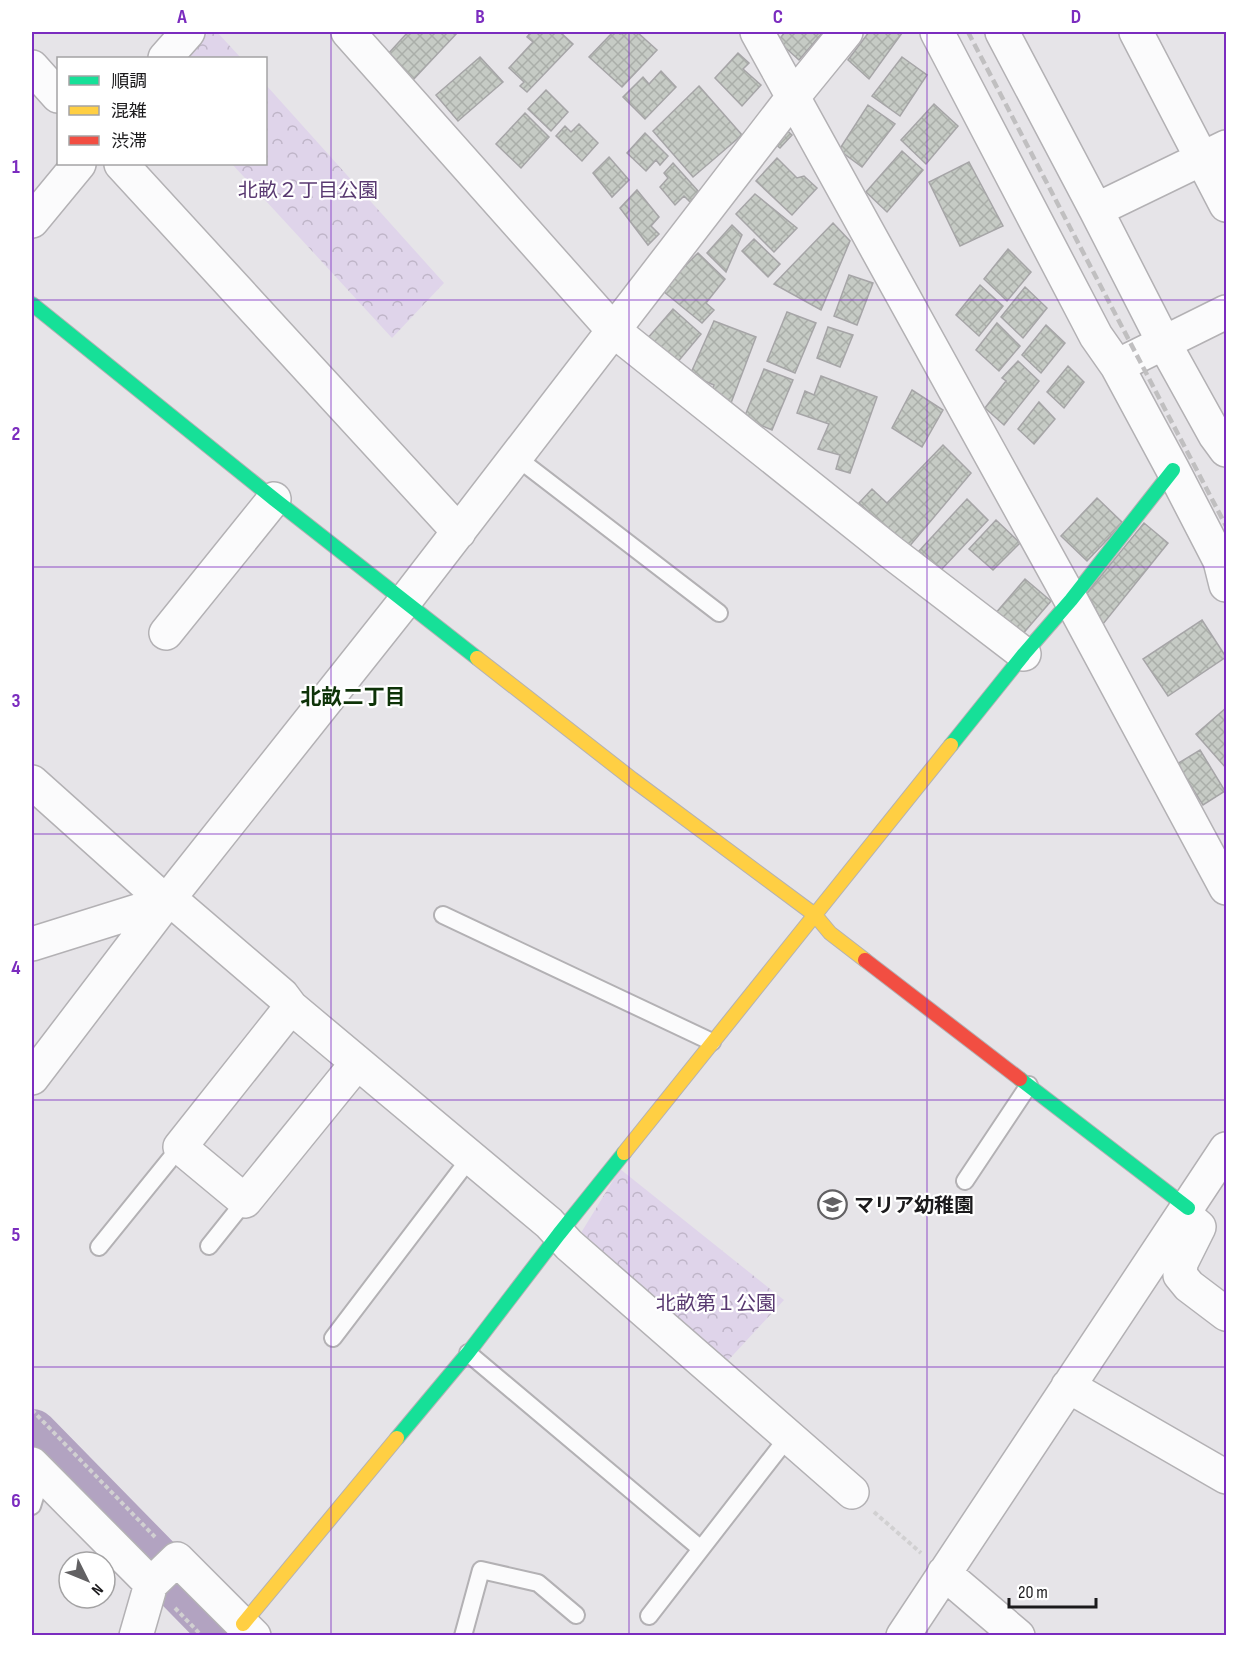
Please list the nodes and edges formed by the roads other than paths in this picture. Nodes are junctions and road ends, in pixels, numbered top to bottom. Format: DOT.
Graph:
graph roads {
  1 [pos="188,32"];
  2 [pos="348,32"];
  3 [pos="757,32"];
  4 [pos="846,32"];
  5 [pos="937,32"];
  6 [pos="1002,32"];
  7 [pos="1136,32"];
  8 [pos="166,57"];
  9 [pos="32,67"];
  10 [pos="57,95"];
  11 [pos="793,97"];
  12 [pos="1215,152"];
  13 [pos="78,165"];
  14 [pos="122,165"];
  15 [pos="1227,205"];
  16 [pos="1096,210"];
  17 [pos="32,220"];
  18 [pos="32,304"];
  19 [pos="1227,312"];
  20 [pos="614,330"];
  21 [pos="1164,343"];
  22 [pos="1117,366"];
  23 [pos="1227,450"];
  24 [pos="516,457"];
  25 [pos="1173,470"];
  26 [pos="274,500"];
  27 [pos="459,532"];
  28 [pos="1227,585"];
  29 [pos="1071,600"];
  30 [pos="405,601"];
  31 [pos="718,613"];
  32 [pos="166,633"];
  33 [pos="1024,654"];
  34 [pos="32,782"];
  35 [pos="1227,888"];
  36 [pos="166,902"];
  37 [pos="443,915"];
  38 [pos="815,915"];
  39 [pos="32,944"];
  40 [pos="291,1007"];
  41 [pos="712,1042"];
  42 [pos="357,1063"];
  43 [pos="32,1078"];
  44 [pos="1029,1085"];
  45 [pos="180,1146"];
  46 [pos="1227,1149"];
  47 [pos="470,1158"];
  48 [pos="964,1181"];
  49 [pos="245,1201"];
  50 [pos="1186,1211"];
  51 [pos="559,1234"];
  52 [pos="209,1246"];
  53 [pos="99,1247"];
  54 [pos="1227,1314"];
  55 [pos="333,1338"];
  56 [pos="468,1353"];
  57 [pos="1068,1386"];
  58 [pos="788,1437"];
  59 [pos="37,1469"];
  60 [pos="1227,1477"];
  61 [pos="852,1492"];
  62 [pos="32,1506"];
  63 [pos="701,1549"];
  64 [pos="164,1572"];
  65 [pos="944,1573"];
  66 [pos="576,1615"];
  67 [pos="649,1616"];
  68 [pos="249,1630"];
  69 [pos="136,1635"];
  70 [pos="463,1635"];
  71 [pos="903,1635"];
  72 [pos="1018,1635"];
  1 -- 8 [label="street"];
  2 -- 20 [label="street"];
  3 -- 11 [label="street"];
  4 -- 11 [label="street"];
  5 -- 22 [label="street"];
  6 -- 16 [label="street"];
  7 -- 12 [label="street"];
  9 -- 10 [label="street"];
  11 -- 20 [label="street"];
  11 -- 29 [label="street"];
  12 -- 15 [label="street"];
  12 -- 16 [label="street"];
  13 -- 17 [label="street"];
  14 -- 27 [label="street"];
  16 -- 21 [label="street"];
  18 -- 26 [label="street"];
  19 -- 21 [label="street"];
  20 -- 24 [label="street"];
  20 -- 33 [label="street"];
  21 -- 22 [label="street"];
  21 -- 23 [label="street"];
  22 -- 25 [label="street"];
  24 -- 27 [label="street"];
  24 -- 31 [label="lane"];
  25 -- 28 [label="street"];
  25 -- 29 [label="street"];
  26 -- 30 [label="street"];
  26 -- 32 [label="street"];
  27 -- 30 [label="street"];
  29 -- 33 [label="street"];
  29 -- 35 [label="street"];
  30 -- 36 [label="street"];
  30 -- 38 [label="street"];
  33 -- 38 [label="street"];
  34 -- 36 [label="street"];
  36 -- 39 [label="street"];
  36 -- 40 [label="street"];
  36 -- 43 [label="street"];
  37 -- 41 [label="lane"];
  38 -- 41 [label="street"];
  38 -- 44 [label="street"];
  40 -- 42 [label="street"];
  40 -- 45 [label="street"];
  41 -- 51 [label="street"];
  42 -- 47 [label="street"];
  42 -- 49 [label="street"];
  44 -- 48 [label="lane"];
  44 -- 50 [label="street"];
  45 -- 49 [label="street"];
  45 -- 53 [label="lane"];
  46 -- 50 [label="street"];
  47 -- 51 [label="street"];
  47 -- 55 [label="lane"];
  49 -- 52 [label="lane"];
  50 -- 54 [label="street"];
  50 -- 57 [label="street"];
  51 -- 56 [label="street"];
  51 -- 58 [label="street"];
  56 -- 63 [label="lane"];
  56 -- 68 [label="street"];
  57 -- 60 [label="street"];
  57 -- 65 [label="street"];
  58 -- 61 [label="street"];
  58 -- 63 [label="lane"];
  59 -- 62 [label="lane"];
  59 -- 64 [label="street"];
  63 -- 67 [label="lane"];
  64 -- 68 [label="street"];
  64 -- 69 [label="street"];
  65 -- 71 [label="street"];
  65 -- 72 [label="street"];
  66 -- 70 [label="lane"];
}
